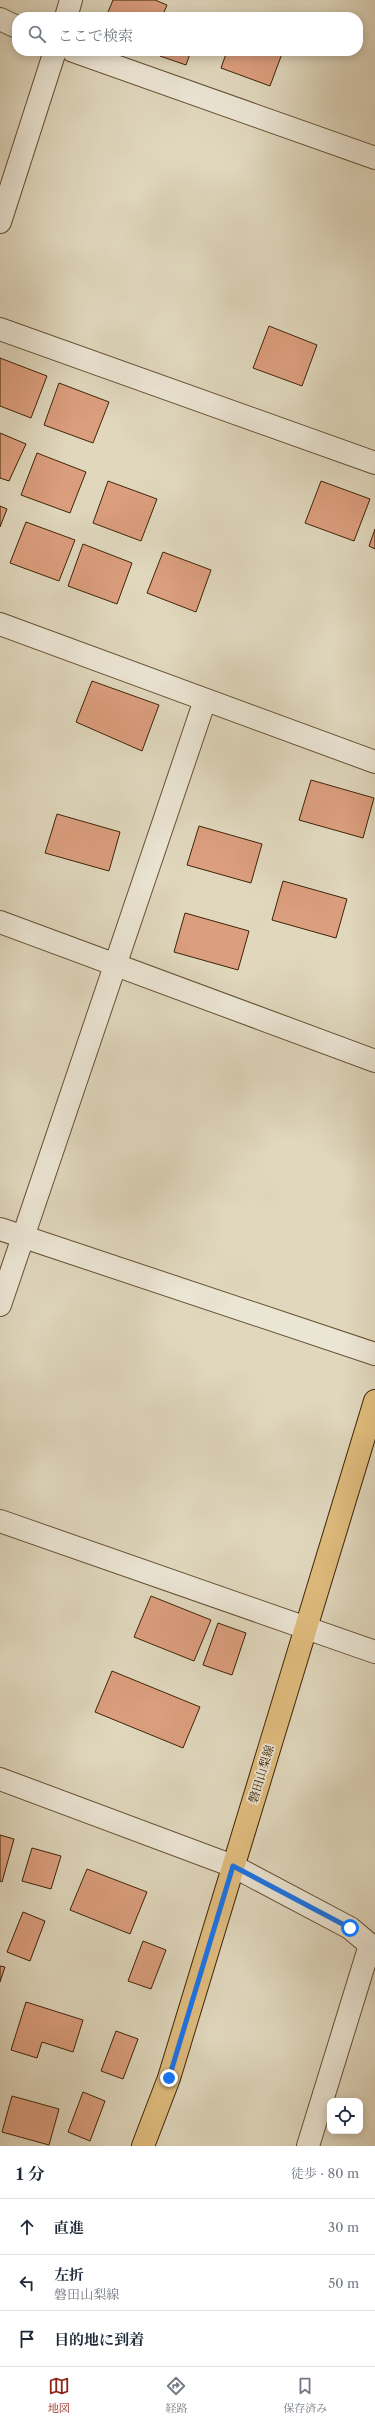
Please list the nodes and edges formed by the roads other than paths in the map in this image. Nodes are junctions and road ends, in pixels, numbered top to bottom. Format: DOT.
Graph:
graph roads {
  1 [pos="71,0"];
  2 [pos="67,12"];
  3 [pos="0,19"];
  4 [pos="12,25"];
  5 [pos="53,56"];
  6 [pos="87,56"];
  7 [pos="375,158"];
  8 [pos="0,222"];
  9 [pos="0,329"];
  10 [pos="375,463"];
  11 [pos="0,624"];
  12 [pos="205,700"];
  13 [pos="375,762"];
  14 [pos="0,922"];
  15 [pos="115,966"];
  16 [pos="375,1062"];
  17 [pos="0,1229"];
  18 [pos="23,1238"];
  19 [pos="0,1305"];
  20 [pos="375,1354"];
  21 [pos="375,1401"];
  22 [pos="0,1520"];
  23 [pos="306,1628"];
  24 [pos="375,1652"];
  25 [pos="0,1779"];
  26 [pos="233,1866"];
  27 [pos="372,1947"];
  28 [pos="143,2146"];
  29 [pos="308,2146"];
  1 -- 2 [label="street"];
  3 -- 4 [label="street"];
  5 -- 8 [label="street"];
  6 -- 7 [label="street"];
  9 -- 10 [label="street"];
  11 -- 12 [label="street"];
  12 -- 13 [label="street"];
  12 -- 15 [label="street"];
  14 -- 15 [label="street"];
  15 -- 16 [label="street"];
  15 -- 18 [label="street"];
  17 -- 18 [label="street"];
  18 -- 19 [label="street"];
  18 -- 20 [label="street"];
  21 -- 23 [label="main road, 磐田山梨線"];
  22 -- 23 [label="street"];
  23 -- 24 [label="street"];
  23 -- 26 [label="main road, 磐田山梨線"];
  25 -- 26 [label="street"];
  26 -- 27 [label="street"];
  26 -- 28 [label="main road, 磐田山梨線"];
  27 -- 29 [label="street"];
}
